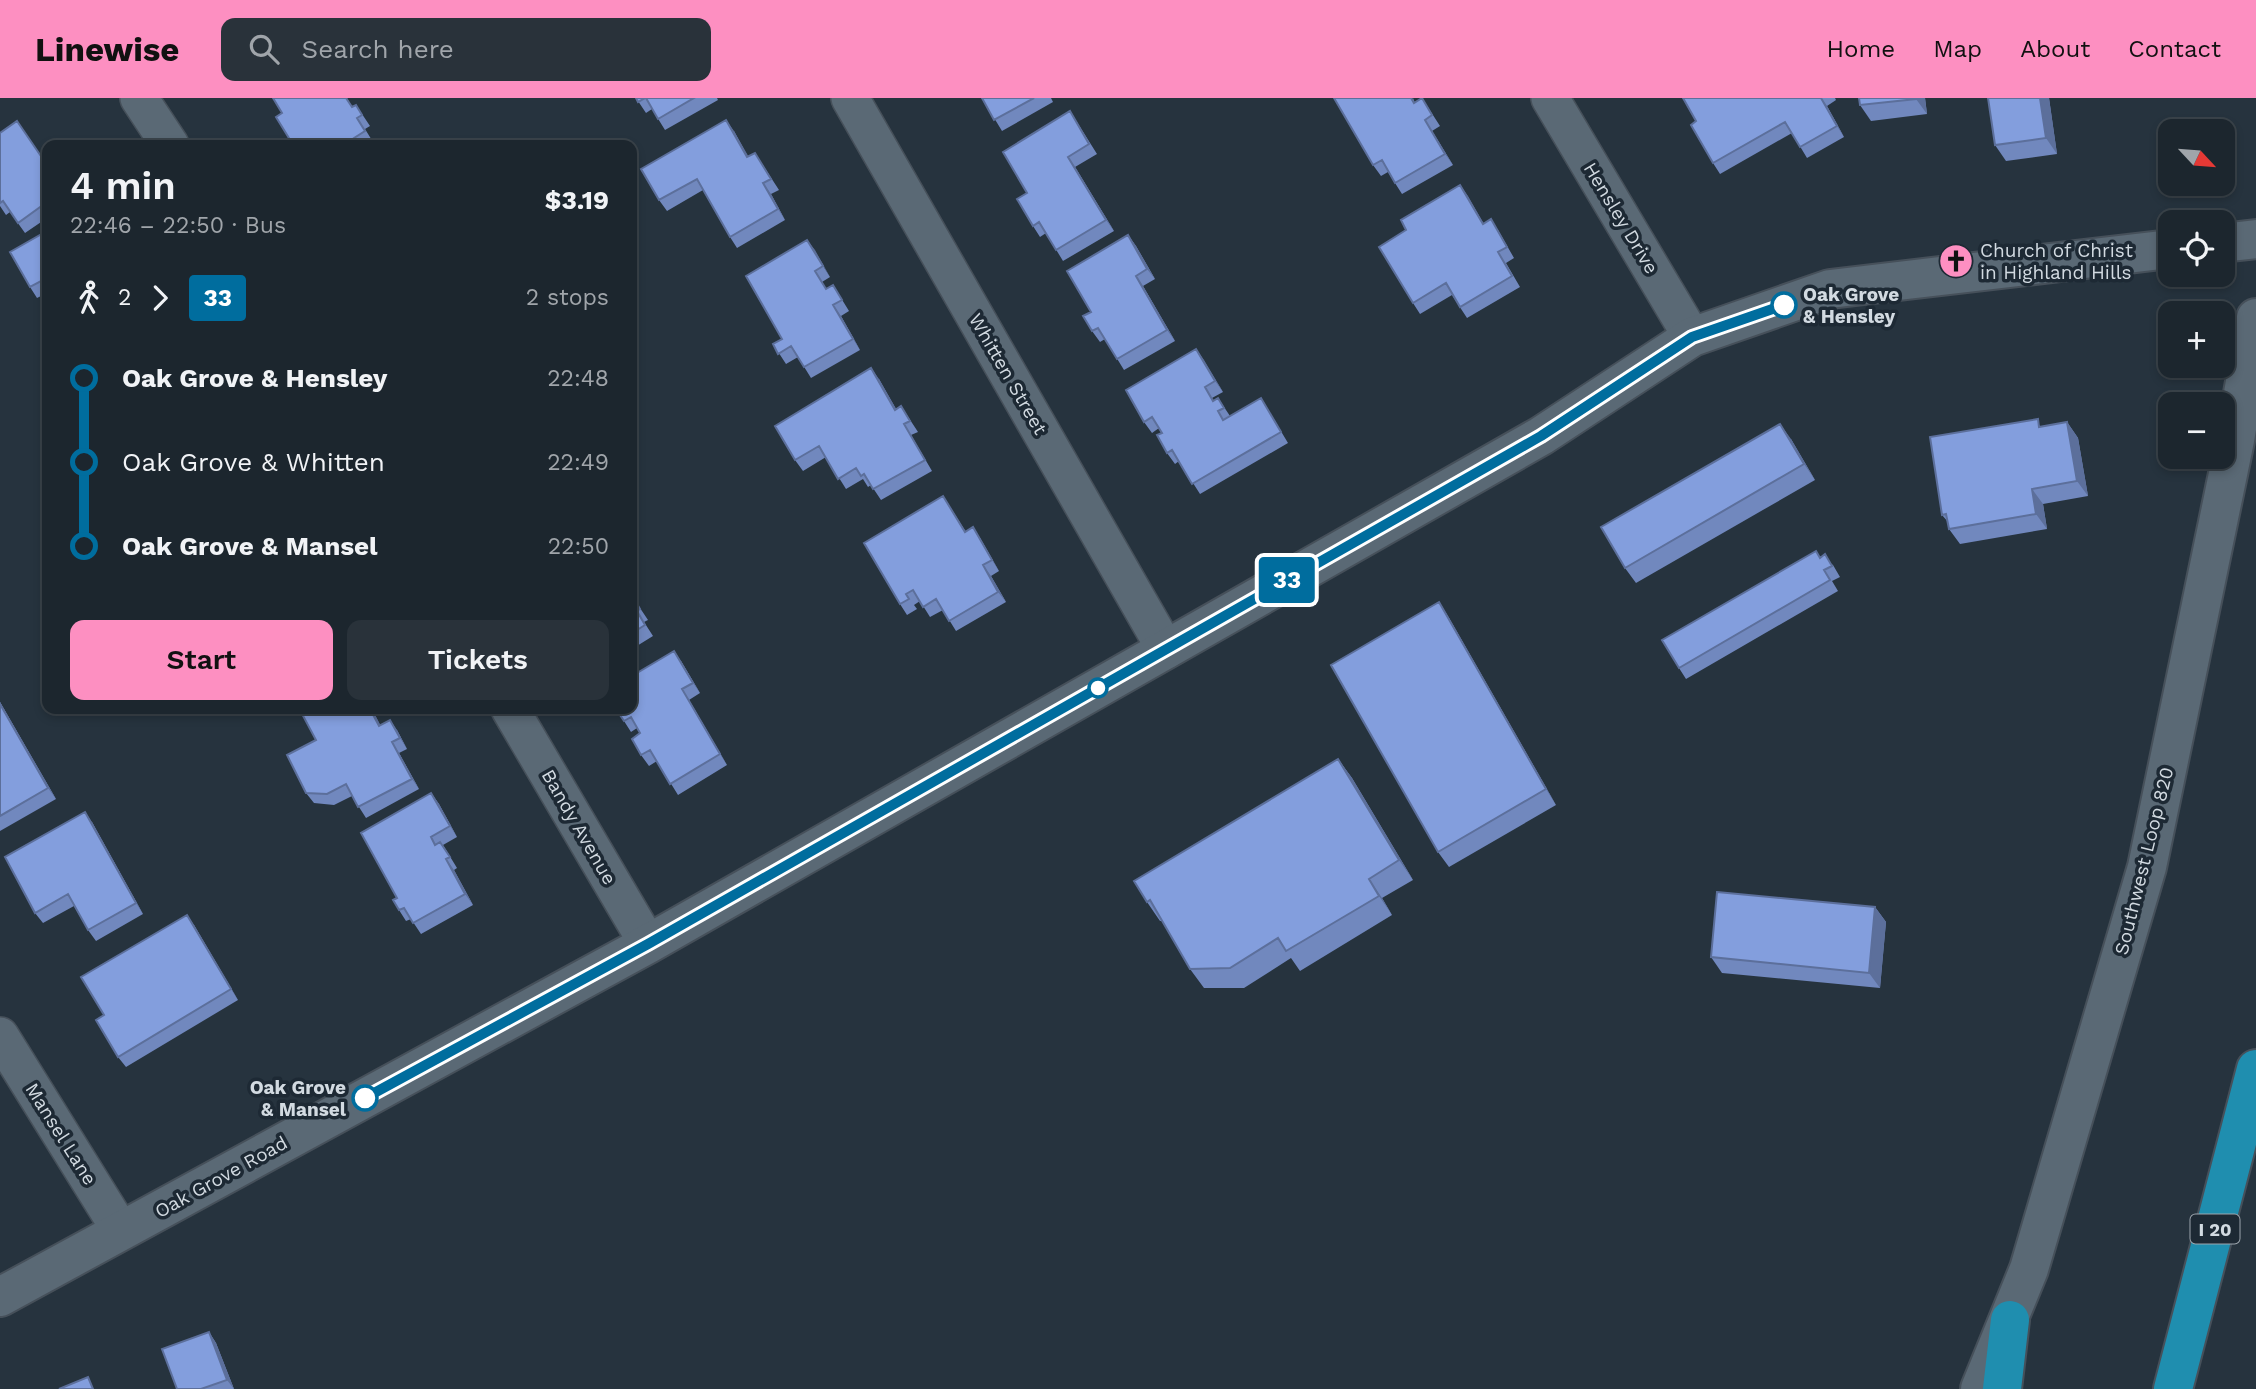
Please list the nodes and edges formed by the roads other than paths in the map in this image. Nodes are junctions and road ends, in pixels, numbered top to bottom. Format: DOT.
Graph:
graph roads {
  1 [pos="139,98"];
  2 [pos="850,98"];
  3 [pos="1550,98"];
  4 [pos="167,140"];
  5 [pos="2256,239"];
  6 [pos="2235,241"];
  7 [pos="2158,250"];
  8 [pos="2256,318"];
  9 [pos="1692,337"];
  10 [pos="1166,650"];
  11 [pos="513,714"];
  12 [pos="648,944"];
  13 [pos="0,1036"];
  14 [pos="2256,1069"];
  15 [pos="121,1231"];
  16 [pos="0,1297"];
  17 [pos="2010,1320"];
  18 [pos="1980,1389"];
  19 [pos="2002,1389"];
  20 [pos="2173,1389"];
  1 -- 4 [label="street"];
  2 -- 10 [label="street, Whitten Street"];
  3 -- 9 [label="street, Hensley Drive"];
  5 -- 6 [label="street"];
  7 -- 9 [label="street, Oak Grove Road"];
  8 -- 17 [label="street, Southwest Loop 820"];
  9 -- 10 [label="street, Oak Grove Road"];
  10 -- 12 [label="street, Oak Grove Road"];
  11 -- 12 [label="street, Bandy Avenue"];
  12 -- 15 [label="street, Oak Grove Road"];
  13 -- 15 [label="street, Mansel Lane"];
  14 -- 20 [label="highway, I 20"];
  15 -- 16 [label="street, Oak Grove Road"];
  17 -- 18 [label="street, Southwest Loop 820"];
  17 -- 19 [label="highway"];
}
